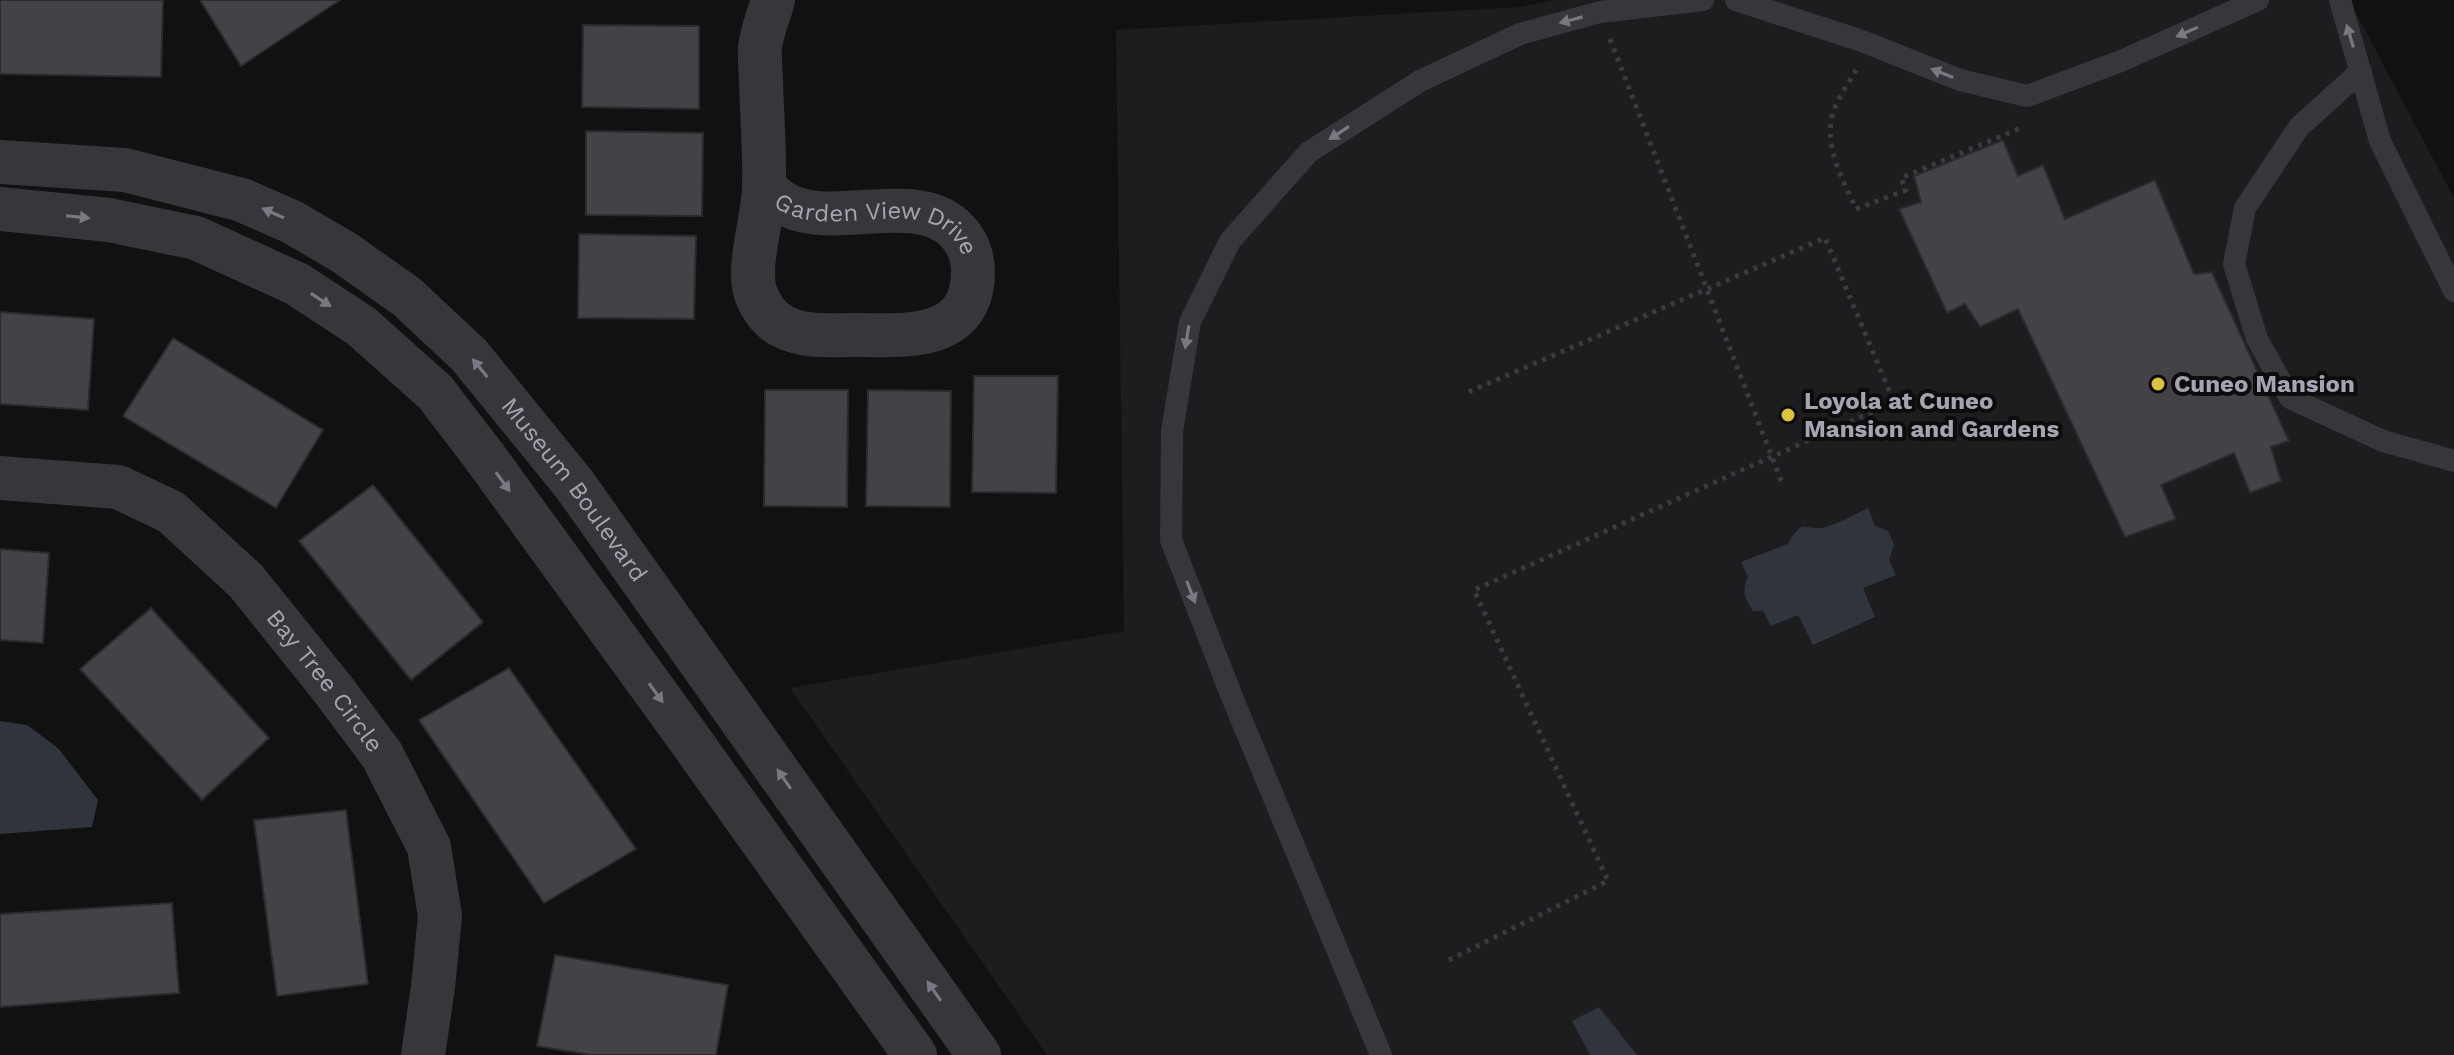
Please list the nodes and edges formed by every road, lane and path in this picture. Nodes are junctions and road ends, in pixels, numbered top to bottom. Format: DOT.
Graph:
graph roads {
  1 [pos="773,0"];
  2 [pos="1703,0"];
  3 [pos="1736,0"];
  4 [pos="2258,0"];
  5 [pos="2340,0"];
  6 [pos="1600,12"];
  7 [pos="1871,44"];
  8 [pos="2361,71"];
  9 [pos="2024,126"];
  10 [pos="0,162"];
  11 [pos="764,188"];
  12 [pos="0,209"];
  13 [pos="1706,289"];
  14 [pos="2454,291"];
  15 [pos="1466,393"];
  16 [pos="1772,456"];
  17 [pos="2454,461"];
  18 [pos="0,478"];
  19 [pos="1782,483"];
  20 [pos="1449,960"];
  21 [pos="423,1055"];
  22 [pos="915,1055"];
  23 [pos="979,1055"];
  24 [pos="1381,1055"];
  1 -- 11 [label="street, Garden View Drive"];
  2 -- 6 [label="lane"];
  3 -- 7 [label="lane"];
  4 -- 7 [label="lane, one-way"];
  8 -- 5 [label="lane, one-way"];
  6 -- 13 [label="path"];
  6 -- 24 [label="lane, one-way"];
  7 -- 9 [label="path"];
  8 -- 14 [label="lane"];
  8 -- 17 [label="lane"];
  23 -- 10 [label="street, Museum Boulevard, one-way"];
  11 -- 11 [label="street, Garden View Drive"];
  12 -- 22 [label="street, Museum Boulevard, one-way"];
  13 -- 15 [label="path"];
  13 -- 16 [label="path"];
  13 -- 16 [label="path"];
  16 -- 19 [label="path"];
  16 -- 20 [label="path"];
  18 -- 21 [label="street, Bay Tree Circle"];
}
